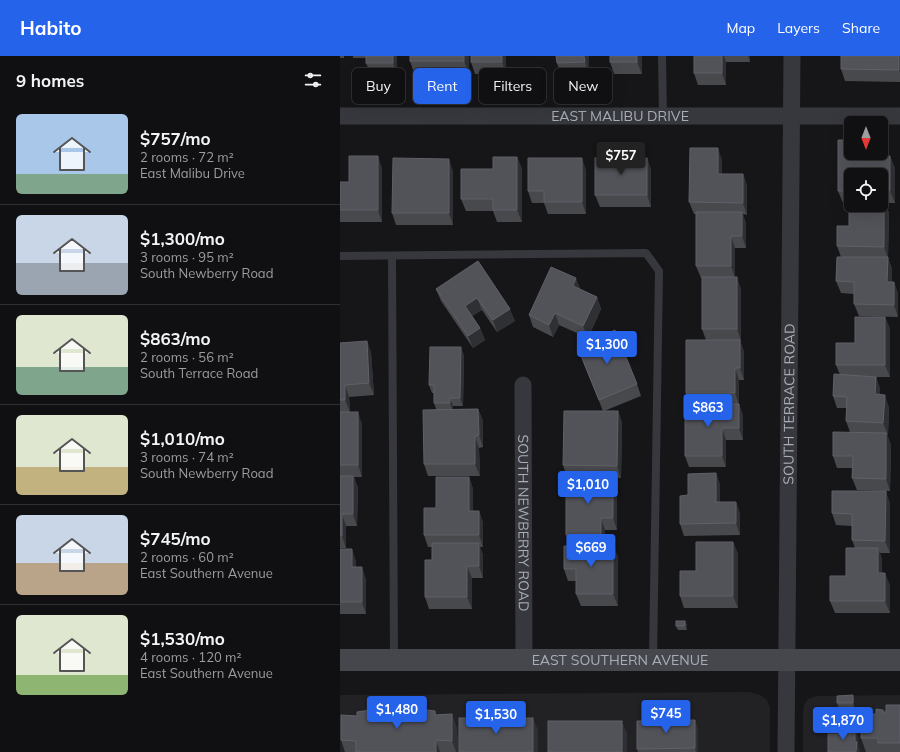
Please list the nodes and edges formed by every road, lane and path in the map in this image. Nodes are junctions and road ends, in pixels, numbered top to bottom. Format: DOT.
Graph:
graph roads {
  1 [pos="662,56"];
  2 [pos="792,56"];
  3 [pos="792,115"];
  4 [pos="340,116"];
  5 [pos="663,116"];
  6 [pos="900,116"];
  7 [pos="340,256"];
  8 [pos="392,256"];
  9 [pos="523,385"];
  10 [pos="340,660"];
  11 [pos="394,660"];
  12 [pos="524,660"];
  13 [pos="900,660"];
  14 [pos="653,661"];
  15 [pos="786,661"];
  16 [pos="786,752"];
  1 -- 5 [label="lane"];
  2 -- 3 [label="street, SOUTH TERRACE ROAD"];
  3 -- 5 [label="street, EAST MALIBU DRIVE"];
  3 -- 6 [label="street, EAST MALIBU DRIVE"];
  3 -- 15 [label="street, SOUTH TERRACE ROAD"];
  4 -- 5 [label="street, EAST MALIBU DRIVE"];
  7 -- 8 [label="lane"];
  8 -- 11 [label="lane"];
  8 -- 14 [label="lane"];
  9 -- 12 [label="street, SOUTH NEWBERRY ROAD"];
  10 -- 11 [label="main road, EAST SOUTHERN AVENUE"];
  11 -- 12 [label="main road, EAST SOUTHERN AVENUE"];
  12 -- 14 [label="main road, EAST SOUTHERN AVENUE"];
  13 -- 15 [label="main road, EAST SOUTHERN AVENUE"];
  14 -- 15 [label="main road, EAST SOUTHERN AVENUE"];
  15 -- 16 [label="street, SOUTH TERRACE ROAD"];
}
